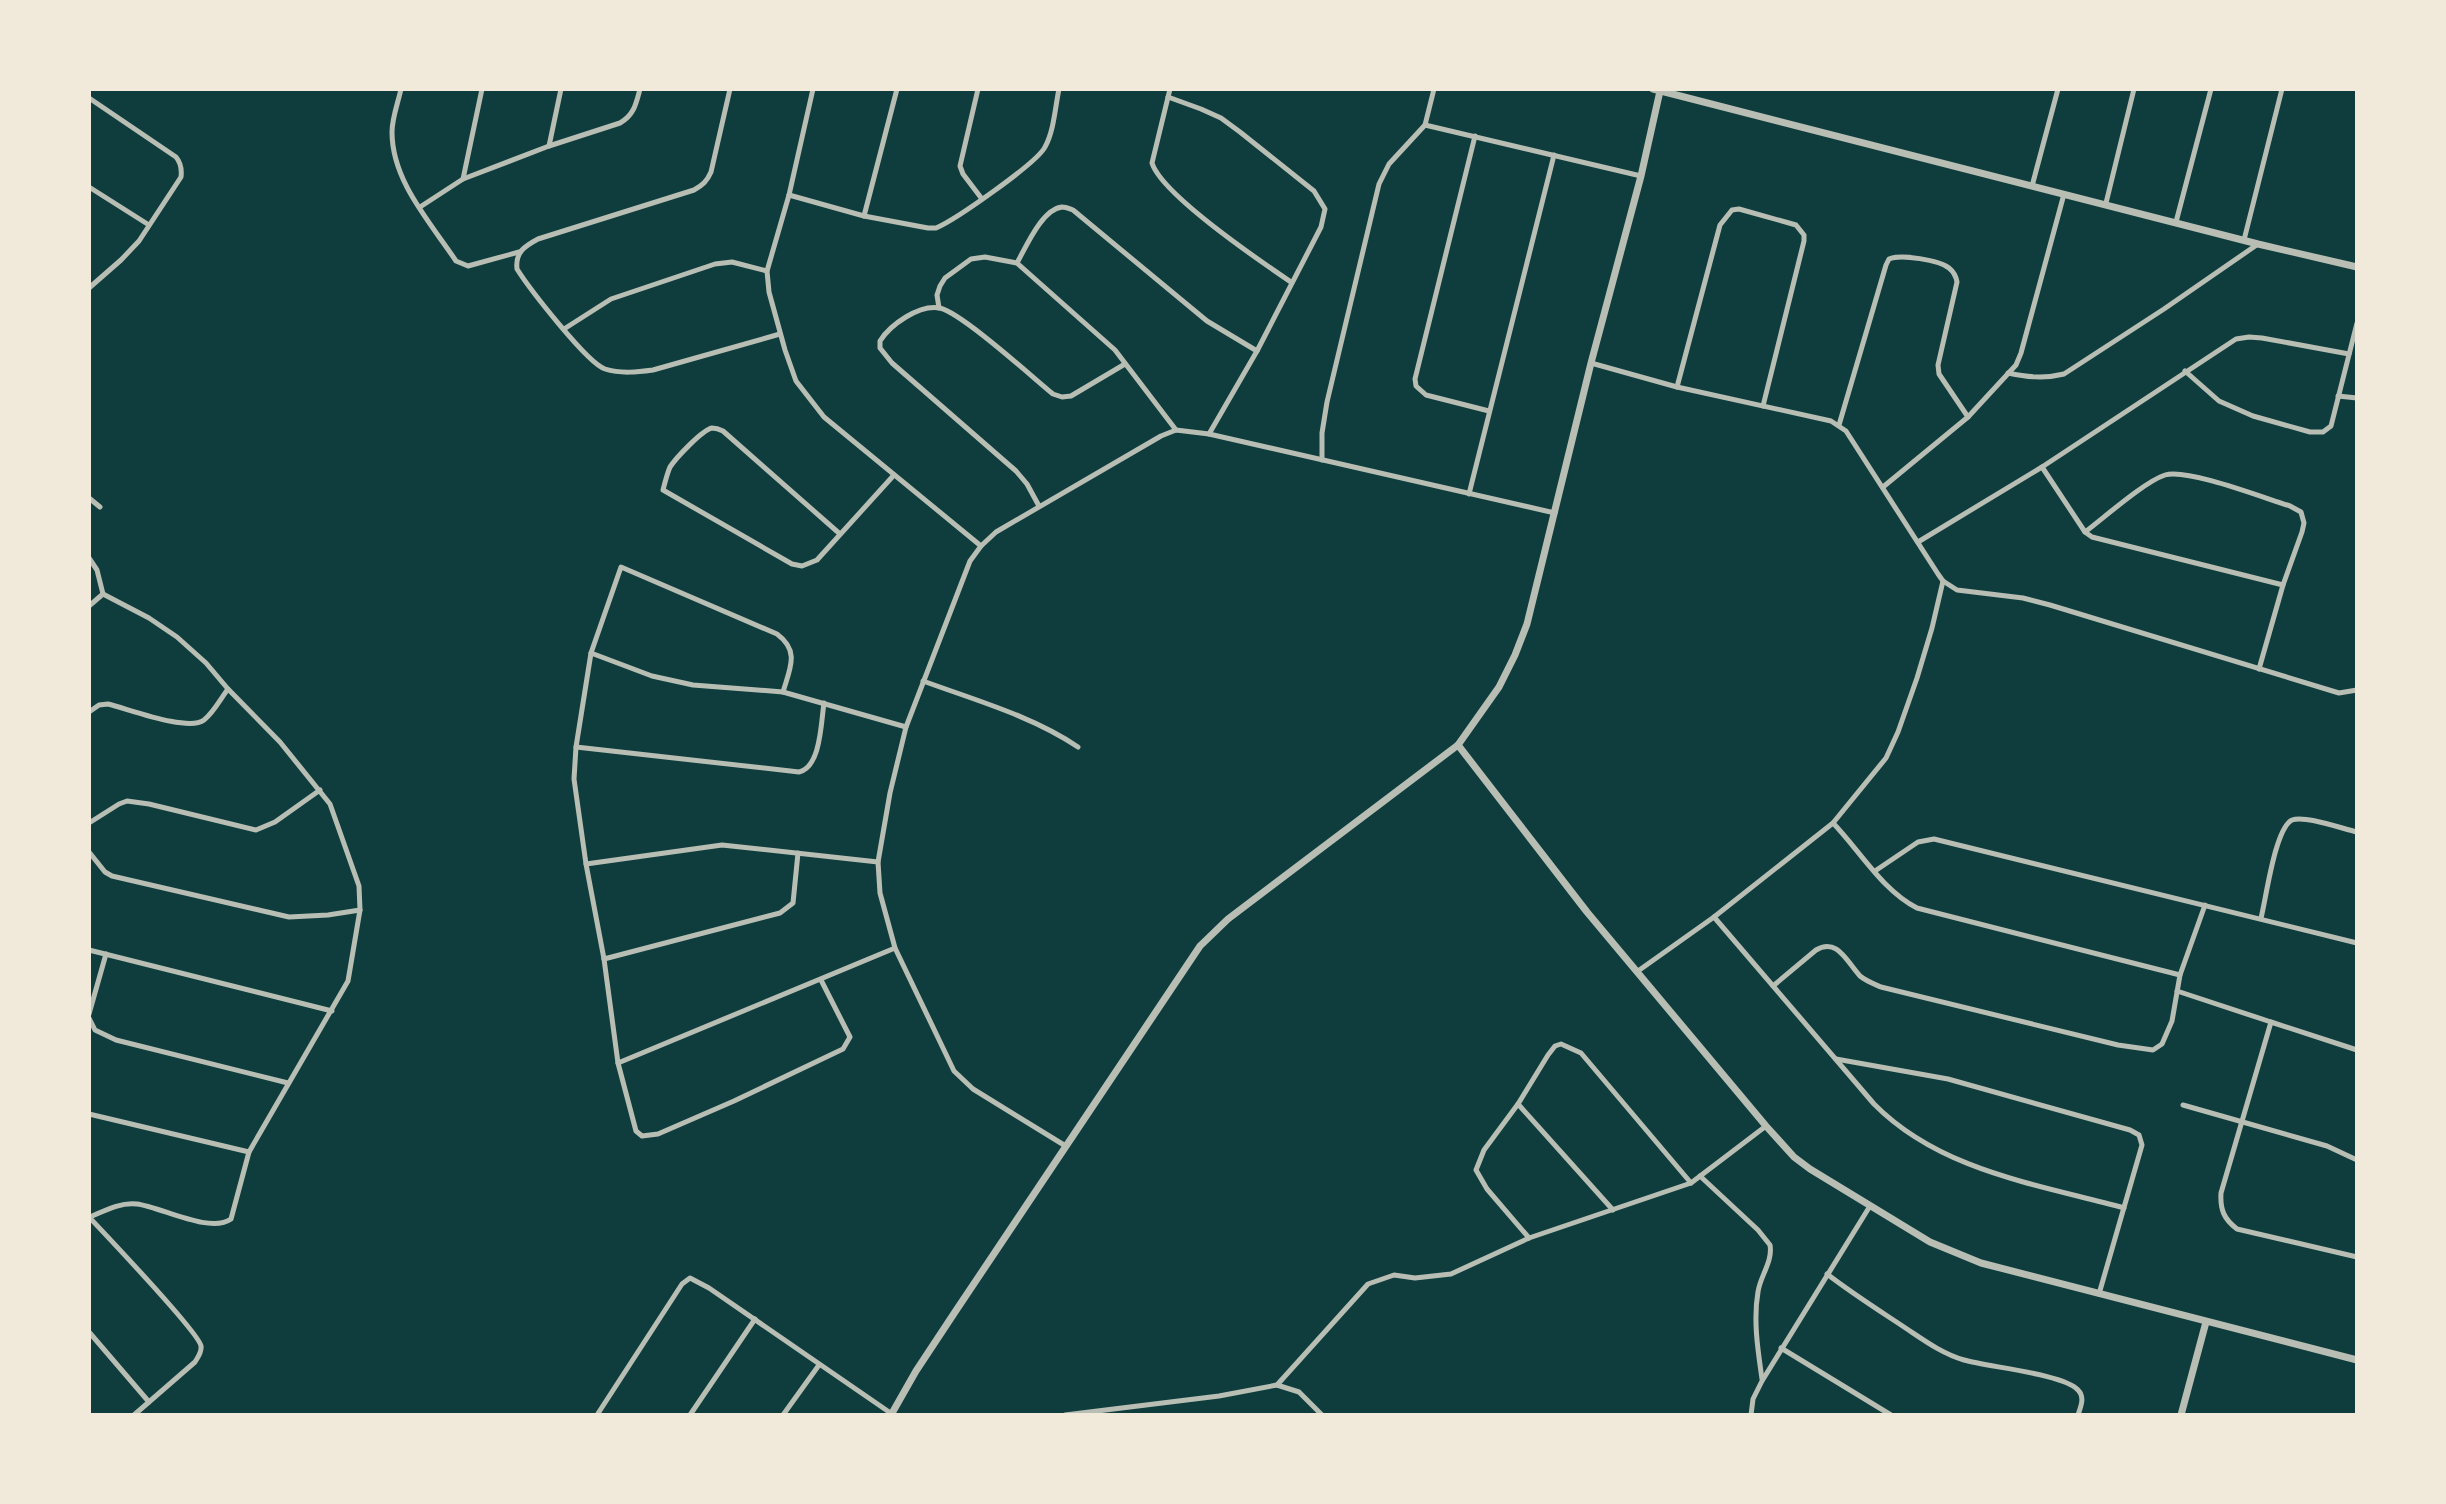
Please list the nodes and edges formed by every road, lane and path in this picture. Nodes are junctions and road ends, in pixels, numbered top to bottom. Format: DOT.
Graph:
graph roads {
  1 [pos="401,89"];
  2 [pos="482,89"];
  3 [pos="561,89"];
  4 [pos="640,89"];
  5 [pos="730,89"];
  6 [pos="813,89"];
  7 [pos="897,89"];
  8 [pos="978,89"];
  9 [pos="1059,89"];
  10 [pos="1170,89"];
  11 [pos="1434,89"];
  12 [pos="2058,89"];
  13 [pos="2134,89"];
  14 [pos="2210,89"];
  15 [pos="2282,89"];
  16 [pos="1657,90"];
  17 [pos="1676,92"];
  18 [pos="1168,97"];
  19 [pos="89,98"];
  20 [pos="1425,125"];
  21 [pos="1475,136"];
  22 [pos="550,146"];
  23 [pos="1553,155"];
  24 [pos="1641,176"];
  25 [pos="463,179"];
  26 [pos="2032,186"];
  27 [pos="89,187"];
  28 [pos="2064,194"];
  29 [pos="789,195"];
  30 [pos="982,199"];
  31 [pos="2106,203"];
  32 [pos="420,207"];
  33 [pos="864,216"];
  34 [pos="2176,222"];
  35 [pos="149,225"];
  36 [pos="2244,240"];
  37 [pos="2258,244"];
  38 [pos="519,252"];
  39 [pos="1017,263"];
  40 [pos="2357,267"];
  41 [pos="767,271"];
  42 [pos="1291,282"];
  43 [pos="89,288"];
  44 [pos="939,308"];
  45 [pos="2357,323"];
  46 [pos="565,329"];
  47 [pos="780,334"];
  48 [pos="1257,351"];
  49 [pos="2349,354"];
  50 [pos="1591,363"];
  51 [pos="1125,364"];
  52 [pos="2185,371"];
  53 [pos="2008,373"];
  54 [pos="1677,387"];
  55 [pos="2338,396"];
  56 [pos="2357,398"];
  57 [pos="1763,406"];
  58 [pos="1489,411"];
  59 [pos="1968,417"];
  60 [pos="1839,425"];
  61 [pos="1176,430"];
  62 [pos="1209,434"];
  63 [pos="1322,460"];
  64 [pos="2042,467"];
  65 [pos="894,475"];
  66 [pos="1883,487"];
  67 [pos="1469,494"];
  68 [pos="89,498"];
  69 [pos="1039,506"];
  70 [pos="100,507"];
  71 [pos="1555,513"];
  72 [pos="2085,532"];
  73 [pos="840,534"];
  74 [pos="1918,542"];
  75 [pos="981,546"];
  76 [pos="89,558"];
  77 [pos="1943,581"];
  78 [pos="2283,585"];
  79 [pos="103,594"];
  80 [pos="89,606"];
  81 [pos="591,653"];
  82 [pos="2259,669"];
  83 [pos="923,681"];
  84 [pos="228,689"];
  85 [pos="2357,690"];
  86 [pos="783,692"];
  87 [pos="824,703"];
  88 [pos="89,712"];
  89 [pos="906,727"];
  90 [pos="1458,745"];
  91 [pos="576,747"];
  92 [pos="1078,747"];
  93 [pos="320,790"];
  94 [pos="89,823"];
  95 [pos="1833,823"];
  96 [pos="2357,832"];
  97 [pos="89,852"];
  98 [pos="799,853"];
  99 [pos="878,862"];
  100 [pos="586,864"];
  101 [pos="1875,871"];
  102 [pos="2205,905"];
  103 [pos="360,910"];
  104 [pos="1714,917"];
  105 [pos="2261,918"];
  106 [pos="2357,943"];
  107 [pos="895,948"];
  108 [pos="89,950"];
  109 [pos="106,954"];
  110 [pos="604,959"];
  111 [pos="1638,971"];
  112 [pos="2180,975"];
  113 [pos="821,980"];
  114 [pos="1773,986"];
  115 [pos="2177,992"];
  116 [pos="332,1011"];
  117 [pos="89,1016"];
  118 [pos="2271,1022"];
  119 [pos="2357,1050"];
  120 [pos="1836,1059"];
  121 [pos="618,1063"];
  122 [pos="288,1083"];
  123 [pos="1518,1104"];
  124 [pos="2183,1105"];
  125 [pos="89,1114"];
  126 [pos="2243,1121"];
  127 [pos="1766,1126"];
  128 [pos="1064,1145"];
  129 [pos="249,1152"];
  130 [pos="2357,1160"];
  131 [pos="1700,1176"];
  132 [pos="1691,1183"];
  133 [pos="1870,1206"];
  134 [pos="2124,1208"];
  135 [pos="1613,1210"];
  136 [pos="89,1217"];
  137 [pos="1529,1238"];
  138 [pos="2357,1257"];
  139 [pos="1827,1274"];
  140 [pos="2099,1295"];
  141 [pos="755,1319"];
  142 [pos="2206,1322"];
  143 [pos="89,1332"];
  144 [pos="1781,1348"];
  145 [pos="2357,1360"];
  146 [pos="819,1365"];
  147 [pos="1762,1381"];
  148 [pos="1277,1385"];
  149 [pos="149,1402"];
  150 [pos="892,1414"];
  151 [pos="134,1415"];
  152 [pos="597,1415"];
  153 [pos="690,1415"];
  154 [pos="783,1415"];
  155 [pos="1065,1415"];
  156 [pos="1322,1415"];
  157 [pos="1751,1415"];
  158 [pos="1891,1415"];
  159 [pos="2078,1415"];
  160 [pos="2181,1415"];
  1 -- 32 [label="street"];
  2 -- 25 [label="street"];
  3 -- 22 [label="street"];
  4 -- 22 [label="street"];
  5 -- 38 [label="street"];
  6 -- 29 [label="street"];
  7 -- 33 [label="street"];
  8 -- 30 [label="street"];
  9 -- 30 [label="street"];
  10 -- 18 [label="street"];
  11 -- 20 [label="street"];
  12 -- 26 [label="street"];
  13 -- 31 [label="street"];
  14 -- 34 [label="street"];
  15 -- 36 [label="street"];
  16 -- 17 [label="street"];
  16 -- 24 [label="street"];
  17 -- 26 [label="street"];
  18 -- 42 [label="street"];
  18 -- 42 [label="street"];
  19 -- 35 [label="street"];
  20 -- 21 [label="street"];
  20 -- 63 [label="street"];
  21 -- 23 [label="street"];
  21 -- 58 [label="street"];
  22 -- 25 [label="street"];
  23 -- 24 [label="street"];
  23 -- 58 [label="street"];
  24 -- 50 [label="street"];
  25 -- 32 [label="street"];
  26 -- 28 [label="street"];
  27 -- 35 [label="street"];
  28 -- 31 [label="street"];
  28 -- 53 [label="street"];
  29 -- 33 [label="street"];
  29 -- 41 [label="street"];
  30 -- 33 [label="street"];
  31 -- 34 [label="street"];
  32 -- 38 [label="street"];
  34 -- 36 [label="street"];
  35 -- 43 [label="street"];
  36 -- 37 [label="street"];
  37 -- 40 [label="street"];
  37 -- 53 [label="street"];
  38 -- 46 [label="street"];
  39 -- 44 [label="street"];
  39 -- 48 [label="street"];
  39 -- 51 [label="street"];
  41 -- 46 [label="street"];
  41 -- 47 [label="street"];
  42 -- 48 [label="street"];
  44 -- 51 [label="street"];
  44 -- 69 [label="street"];
  45 -- 49 [label="street"];
  46 -- 47 [label="street"];
  47 -- 65 [label="street"];
  48 -- 62 [label="street"];
  49 -- 52 [label="street"];
  49 -- 55 [label="street"];
  50 -- 54 [label="street"];
  50 -- 71 [label="street"];
  51 -- 61 [label="street"];
  52 -- 55 [label="street"];
  52 -- 64 [label="street"];
  53 -- 59 [label="street"];
  54 -- 57 [label="street"];
  54 -- 57 [label="street"];
  55 -- 56 [label="street"];
  57 -- 60 [label="street"];
  58 -- 67 [label="street"];
  59 -- 60 [label="street"];
  59 -- 66 [label="street"];
  60 -- 66 [label="street"];
  61 -- 62 [label="street"];
  61 -- 69 [label="street"];
  62 -- 63 [label="street"];
  63 -- 67 [label="street"];
  64 -- 72 [label="street"];
  64 -- 74 [label="street"];
  65 -- 73 [label="street"];
  65 -- 75 [label="street"];
  66 -- 74 [label="street"];
  67 -- 71 [label="street"];
  68 -- 70 [label="street"];
  69 -- 75 [label="street"];
  71 -- 90 [label="street"];
  72 -- 78 [label="street"];
  72 -- 78 [label="street"];
  73 -- 73 [label="street"];
  74 -- 77 [label="street"];
  75 -- 83 [label="street"];
  76 -- 79 [label="street"];
  77 -- 82 [label="street"];
  77 -- 95 [label="street"];
  78 -- 82 [label="street"];
  79 -- 80 [label="street"];
  79 -- 84 [label="street"];
  81 -- 86 [label="street"];
  81 -- 86 [label="street"];
  81 -- 91 [label="street"];
  82 -- 85 [label="street"];
  83 -- 89 [label="street"];
  83 -- 92 [label="street"];
  84 -- 88 [label="street"];
  84 -- 93 [label="street"];
  86 -- 87 [label="street"];
  87 -- 89 [label="street"];
  87 -- 91 [label="street"];
  89 -- 99 [label="street"];
  90 -- 111 [label="street"];
  90 -- 128 [label="street"];
  91 -- 100 [label="street"];
  93 -- 94 [label="street"];
  93 -- 103 [label="street"];
  95 -- 101 [label="street"];
  95 -- 104 [label="street"];
  96 -- 105 [label="street"];
  97 -- 103 [label="street"];
  98 -- 99 [label="street"];
  98 -- 100 [label="street"];
  98 -- 110 [label="street"];
  99 -- 107 [label="street"];
  100 -- 110 [label="street"];
  101 -- 102 [label="street"];
  101 -- 112 [label="street"];
  102 -- 105 [label="street"];
  102 -- 112 [label="street"];
  103 -- 116 [label="street"];
  104 -- 111 [label="street"];
  104 -- 114 [label="street"];
  105 -- 106 [label="street"];
  107 -- 113 [label="street"];
  107 -- 128 [label="street"];
  108 -- 109 [label="street"];
  109 -- 116 [label="street"];
  109 -- 117 [label="street"];
  110 -- 121 [label="street"];
  111 -- 127 [label="street"];
  112 -- 115 [label="street"];
  113 -- 121 [label="street"];
  113 -- 121 [label="street"];
  114 -- 115 [label="street"];
  114 -- 120 [label="street"];
  115 -- 118 [label="street"];
  116 -- 122 [label="street"];
  117 -- 122 [label="street"];
  118 -- 119 [label="street"];
  118 -- 126 [label="street"];
  120 -- 134 [label="street"];
  120 -- 134 [label="street"];
  122 -- 129 [label="street"];
  123 -- 132 [label="street"];
  123 -- 135 [label="street"];
  123 -- 137 [label="street"];
  124 -- 126 [label="street"];
  125 -- 129 [label="street"];
  126 -- 130 [label="street"];
  126 -- 138 [label="street"];
  127 -- 131 [label="street"];
  127 -- 133 [label="street"];
  128 -- 150 [label="street"];
  129 -- 136 [label="street"];
  131 -- 132 [label="street"];
  131 -- 147 [label="street"];
  132 -- 135 [label="street"];
  133 -- 139 [label="street"];
  133 -- 140 [label="street"];
  134 -- 140 [label="street"];
  135 -- 137 [label="street"];
  136 -- 149 [label="street"];
  137 -- 148 [label="street"];
  139 -- 144 [label="street"];
  139 -- 159 [label="street"];
  140 -- 142 [label="street"];
  141 -- 146 [label="street"];
  141 -- 152 [label="street"];
  141 -- 153 [label="street"];
  142 -- 145 [label="street"];
  142 -- 160 [label="street"];
  143 -- 149 [label="street"];
  144 -- 147 [label="street"];
  144 -- 158 [label="street"];
  146 -- 150 [label="street"];
  146 -- 154 [label="street"];
  147 -- 157 [label="street"];
  148 -- 155 [label="street"];
  148 -- 156 [label="street"];
  149 -- 151 [label="street"];
}
